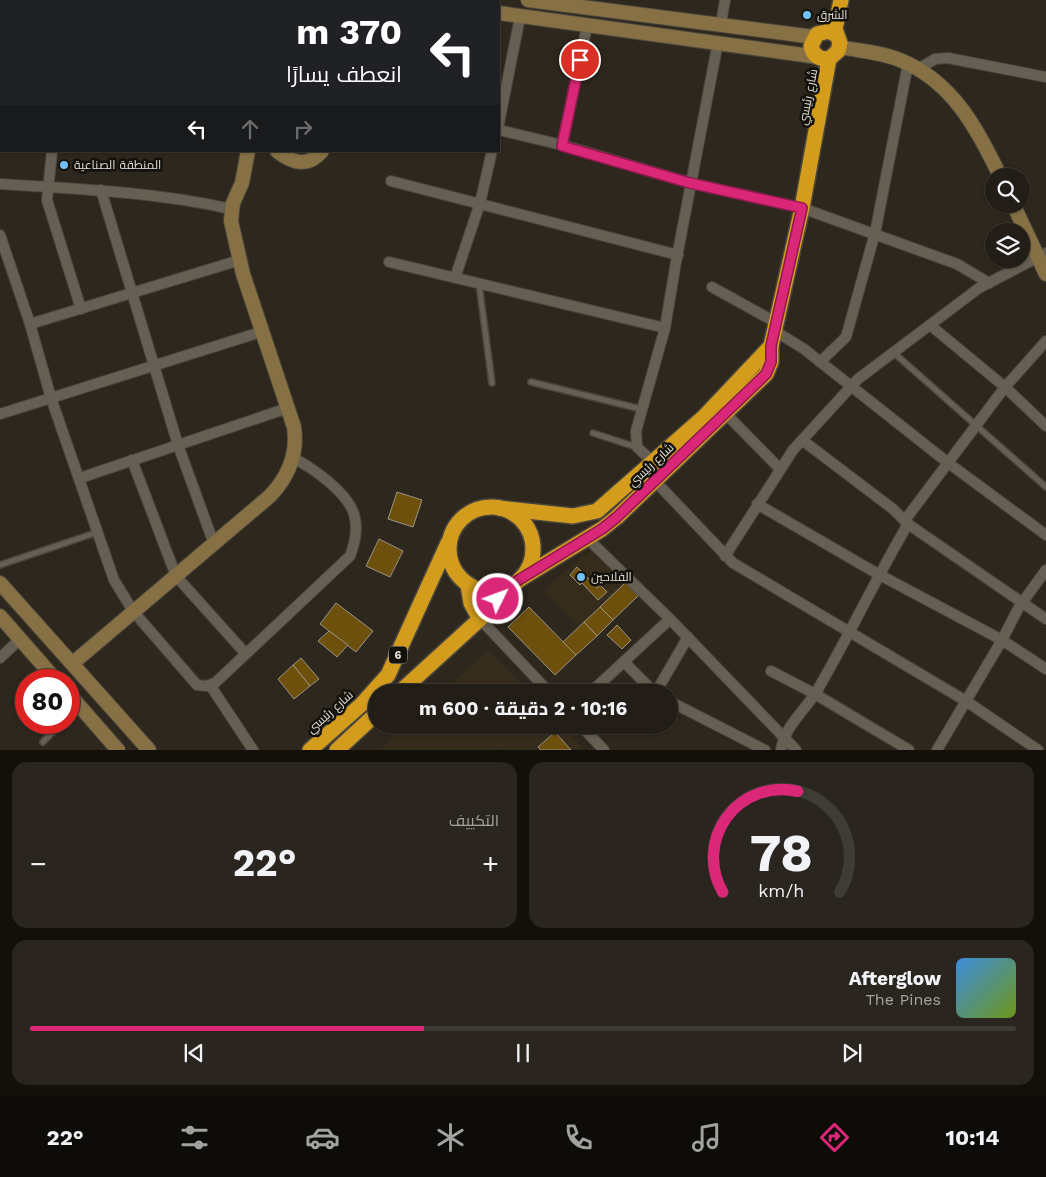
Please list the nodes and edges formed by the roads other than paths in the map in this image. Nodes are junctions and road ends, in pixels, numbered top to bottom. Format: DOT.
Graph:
graph roads {
  1 [pos="529,0"];
  2 [pos="725,0"];
  3 [pos="834,0"];
  4 [pos="841,0"];
  5 [pos="591,4"];
  6 [pos="500,13"];
  7 [pos="520,17"];
  8 [pos="721,24"];
  9 [pos="587,26"];
  10 [pos="828,38"];
  11 [pos="718,42"];
  12 [pos="823,58"];
  13 [pos="913,66"];
  14 [pos="1046,78"];
  15 [pos="500,118"];
  16 [pos="500,130"];
  17 [pos="562,146"];
  18 [pos="52,152"];
  19 [pos="248,152"];
  20 [pos="278,152"];
  21 [pos="321,152"];
  22 [pos="492,152"];
  23 [pos="996,168"];
  24 [pos="391,181"];
  25 [pos="690,183"];
  26 [pos="0,184"];
  27 [pos="48,187"];
  28 [pos="101,190"];
  29 [pos="480,203"];
  30 [pos="802,208"];
  31 [pos="231,209"];
  32 [pos="1018,213"];
  33 [pos="875,233"];
  34 [pos="0,235"];
  35 [pos="678,254"];
  36 [pos="1042,255"];
  37 [pos="240,260"];
  38 [pos="389,262"];
  39 [pos="1046,274"];
  40 [pos="454,278"];
  41 [pos="989,283"];
  42 [pos="479,284"];
  43 [pos="712,287"];
  44 [pos="131,294"];
  45 [pos="81,309"];
  46 [pos="30,324"];
  47 [pos="930,325"];
  48 [pos="666,328"];
  49 [pos="261,332"];
  50 [pos="774,333"];
  51 [pos="1046,341"];
  52 [pos="894,352"];
  53 [pos="820,362"];
  54 [pos="154,366"];
  55 [pos="530,382"];
  56 [pos="492,383"];
  57 [pos="851,386"];
  58 [pos="1005,387"];
  59 [pos="51,398"];
  60 [pos="288,408"];
  61 [pos="641,409"];
  62 [pos="0,414"];
  63 [pos="726,414"];
  64 [pos="976,426"];
  65 [pos="1046,426"];
  66 [pos="593,434"];
  67 [pos="802,440"];
  68 [pos="178,445"];
  69 [pos="637,447"];
  70 [pos="293,458"];
  71 [pos="132,460"];
  72 [pos="947,462"];
  73 [pos="654,463"];
  74 [pos="780,469"];
  75 [pos="80,478"];
  76 [pos="655,481"];
  77 [pos="1046,487"];
  78 [pos="757,504"];
  79 [pos="499,508"];
  80 [pos="907,522"];
  81 [pos="98,532"];
  82 [pos="1046,535"];
  83 [pos="451,537"];
  84 [pos="587,538"];
  85 [pos="214,544"];
  86 [pos="725,556"];
  87 [pos="0,565"];
  88 [pos="1046,570"];
  89 [pos="878,574"];
  90 [pos="176,576"];
  91 [pos="520,579"];
  92 [pos="0,583"];
  93 [pos="468,585"];
  94 [pos="504,589"];
  95 [pos="1022,602"];
  96 [pos="133,611"];
  97 [pos="0,616"];
  98 [pos="480,619"];
  99 [pos="670,619"];
  100 [pos="1046,619"];
  101 [pos="851,632"];
  102 [pos="688,637"];
  103 [pos="20,640"];
  104 [pos="1002,640"];
  105 [pos="245,653"];
  106 [pos="0,658"];
  107 [pos="624,662"];
  108 [pos="73,663"];
  109 [pos="46,669"];
  110 [pos="1046,669"];
  111 [pos="771,671"];
  112 [pos="409,684"];
  113 [pos="541,684"];
  114 [pos="600,684"];
  115 [pos="647,684"];
  116 [pos="660,684"];
  117 [pos="210,685"];
  118 [pos="815,694"];
  119 [pos="966,701"];
  120 [pos="678,706"];
  121 [pos="80,715"];
  122 [pos="368,721"];
  123 [pos="50,734"];
  124 [pos="589,734"];
  125 [pos="783,736"];
  126 [pos="42,742"];
  127 [pos="118,750"];
  128 [pos="149,750"];
  129 [pos="253,750"];
  130 [pos="310,750"];
  131 [pos="337,750"];
  132 [pos="604,750"];
  133 [pos="765,750"];
  134 [pos="781,750"];
  135 [pos="796,750"];
  136 [pos="909,750"];
  137 [pos="938,750"];
  138 [pos="1038,750"];
  1 -- 5 [label="street"];
  2 -- 8 [label="street"];
  3 -- 10 [label="highway, شارع رئيسي"];
  4 -- 10 [label="highway, شارع رئيسي"];
  5 -- 8 [label="street"];
  6 -- 7 [label="street"];
  7 -- 9 [label="street"];
  7 -- 15 [label="street"];
  8 -- 10 [label="street"];
  9 -- 11 [label="street"];
  9 -- 17 [label="street"];
  10 -- 12 [label="highway, شارع رئيسي"];
  10 -- 12 [label="highway, شارع رئيسي"];
  10 -- 13 [label="street"];
  11 -- 12 [label="street"];
  11 -- 25 [label="street"];
  12 -- 30 [label="highway, شارع رئيسي"];
  13 -- 14 [label="street"];
  13 -- 23 [label="street"];
  13 -- 33 [label="street"];
  16 -- 17 [label="street"];
  17 -- 25 [label="street"];
  18 -- 27 [label="street"];
  19 -- 31 [label="street"];
  20 -- 21 [label="street"];
  22 -- 29 [label="street"];
  24 -- 29 [label="street"];
  25 -- 30 [label="street"];
  25 -- 35 [label="street"];
  26 -- 27 [label="street"];
  27 -- 28 [label="street"];
  27 -- 45 [label="street"];
  28 -- 31 [label="street"];
  28 -- 44 [label="street"];
  29 -- 35 [label="street"];
  29 -- 40 [label="street"];
  30 -- 33 [label="street"];
  30 -- 50 [label="highway, شارع رئيسي"];
  31 -- 37 [label="street"];
  32 -- 36 [label="street"];
  33 -- 41 [label="street"];
  33 -- 53 [label="street"];
  34 -- 46 [label="street"];
  35 -- 48 [label="street"];
  36 -- 39 [label="street"];
  36 -- 41 [label="street"];
  37 -- 44 [label="street"];
  37 -- 49 [label="street"];
  38 -- 40 [label="street"];
  40 -- 42 [label="street"];
  41 -- 47 [label="street"];
  42 -- 48 [label="street"];
  42 -- 56 [label="lane"];
  43 -- 50 [label="street"];
  44 -- 45 [label="street"];
  44 -- 54 [label="street"];
  45 -- 46 [label="street"];
  46 -- 59 [label="street"];
  47 -- 52 [label="street"];
  47 -- 58 [label="street"];
  48 -- 61 [label="street"];
  49 -- 54 [label="street"];
  49 -- 60 [label="street"];
  50 -- 53 [label="street"];
  50 -- 63 [label="highway, شارع رئيسي"];
  50 -- 73 [label="highway, شارع رئيسي"];
  51 -- 58 [label="street"];
  52 -- 57 [label="street"];
  52 -- 64 [label="lane"];
  53 -- 57 [label="street"];
  54 -- 59 [label="street"];
  54 -- 68 [label="street"];
  55 -- 61 [label="lane"];
  57 -- 67 [label="street"];
  57 -- 72 [label="street"];
  58 -- 64 [label="street"];
  58 -- 65 [label="street"];
  59 -- 62 [label="street"];
  59 -- 75 [label="street"];
  60 -- 68 [label="street"];
  60 -- 70 [label="street"];
  61 -- 69 [label="street"];
  63 -- 74 [label="street"];
  63 -- 76 [label="highway, شارع رئيسي"];
  64 -- 72 [label="street"];
  64 -- 77 [label="lane"];
  66 -- 69 [label="lane"];
  67 -- 74 [label="street"];
  67 -- 80 [label="street"];
  68 -- 71 [label="street"];
  68 -- 85 [label="street"];
  69 -- 73 [label="street"];
  70 -- 85 [label="street"];
  70 -- 105 [label="street"];
  71 -- 75 [label="street"];
  71 -- 90 [label="street"];
  72 -- 80 [label="street"];
  72 -- 82 [label="street"];
  73 -- 79 [label="highway, شارع رئيسي"];
  74 -- 78 [label="street"];
  75 -- 81 [label="street"];
  76 -- 84 [label="highway, شارع رئيسي"];
  76 -- 86 [label="street"];
  78 -- 86 [label="street"];
  78 -- 89 [label="street"];
  79 -- 83 [label="highway, شارع رئيسي"];
  79 -- 91 [label="highway, شارع رئيسي"];
  80 -- 89 [label="street"];
  80 -- 95 [label="street"];
  81 -- 87 [label="lane"];
  81 -- 96 [label="street"];
  83 -- 93 [label="highway"];
  83 -- 130 [label="highway, شارع رئيسي / 6"];
  84 -- 91 [label="highway, شارع رئيسي"];
  84 -- 99 [label="street"];
  85 -- 90 [label="street"];
  86 -- 101 [label="street"];
  88 -- 95 [label="street"];
  89 -- 101 [label="street"];
  89 -- 104 [label="street"];
  90 -- 96 [label="street"];
  90 -- 105 [label="street"];
  91 -- 94 [label="highway, شارع رئيسي"];
  92 -- 108 [label="street"];
  93 -- 94 [label="highway"];
  93 -- 98 [label="highway"];
  94 -- 98 [label="highway, شارع رئيسي / 6"];
  95 -- 100 [label="street"];
  95 -- 104 [label="street"];
  96 -- 108 [label="street"];
  96 -- 117 [label="street"];
  97 -- 103 [label="street"];
  98 -- 112 [label="highway, شارع رئيسي / 6"];
  98 -- 113 [label="street"];
  99 -- 102 [label="street"];
  99 -- 107 [label="street"];
  101 -- 118 [label="street"];
  101 -- 119 [label="street"];
  102 -- 116 [label="street"];
  102 -- 125 [label="street"];
  103 -- 106 [label="street"];
  103 -- 109 [label="street"];
  104 -- 110 [label="street"];
  104 -- 119 [label="street"];
  105 -- 117 [label="street"];
  107 -- 114 [label="street"];
  107 -- 115 [label="street"];
  108 -- 128 [label="street"];
  111 -- 118 [label="street"];
  117 -- 129 [label="street"];
  118 -- 125 [label="street"];
  118 -- 136 [label="street"];
  119 -- 137 [label="street"];
  119 -- 138 [label="street"];
  120 -- 133 [label="street"];
  121 -- 127 [label="street"];
  122 -- 131 [label="highway"];
  123 -- 126 [label="lane"];
  124 -- 132 [label="street"];
  125 -- 134 [label="street"];
  125 -- 135 [label="street"];
}
